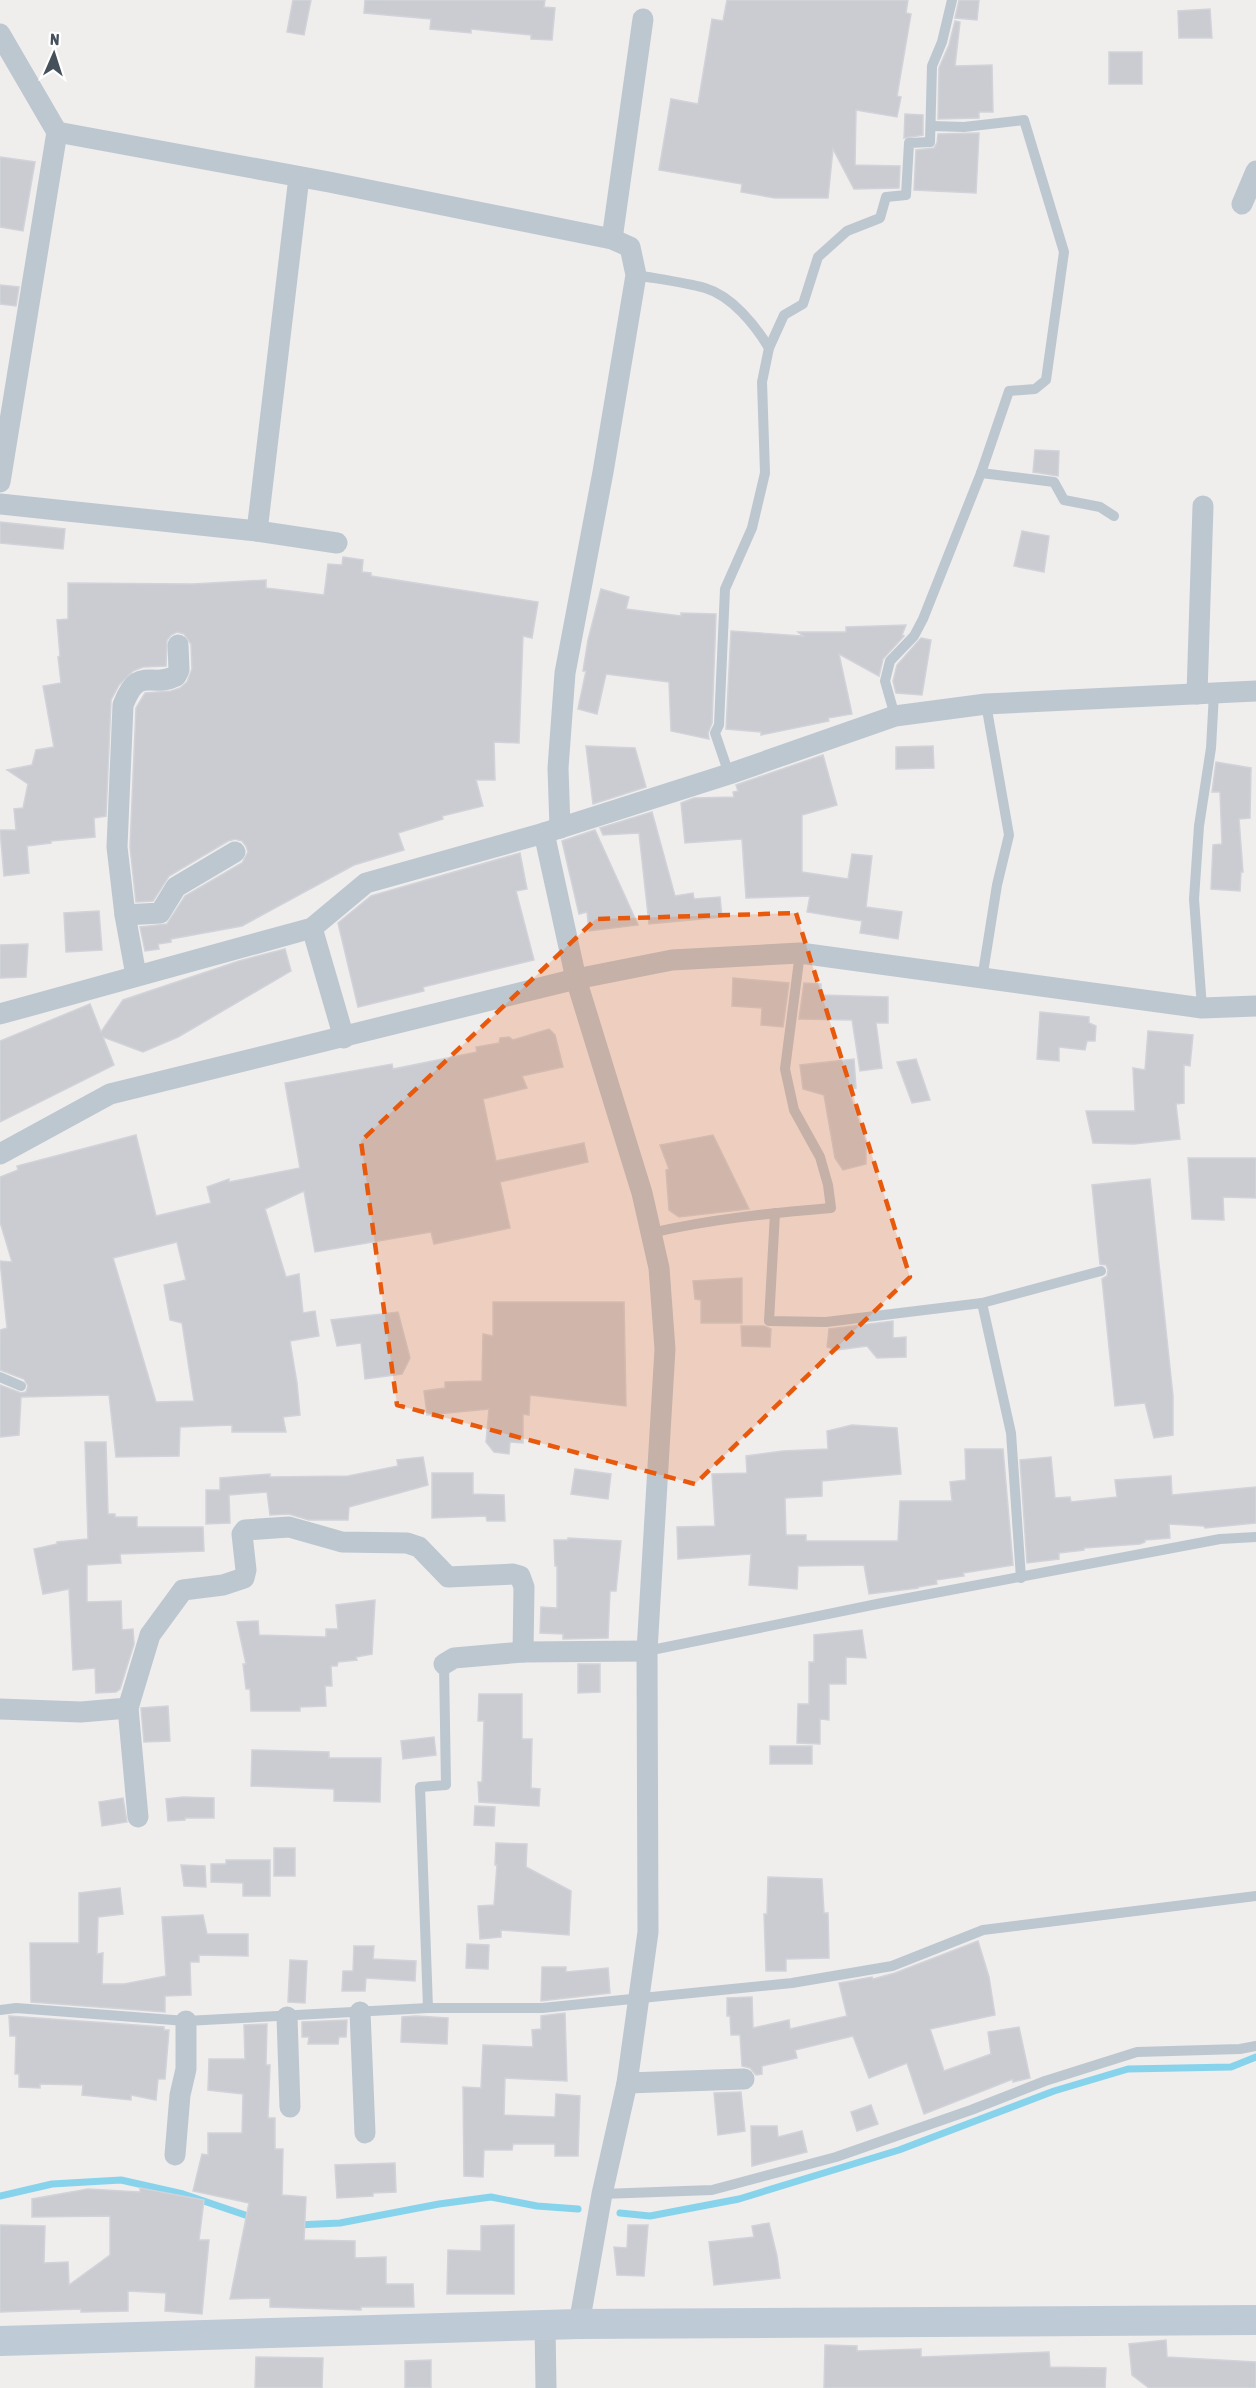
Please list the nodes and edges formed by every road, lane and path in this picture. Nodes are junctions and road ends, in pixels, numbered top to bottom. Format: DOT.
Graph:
graph roads {
  1 [pos="952,0"];
  2 [pos="643,19"];
  3 [pos="0,34"];
  4 [pos="932,126"];
  5 [pos="57,132"];
  6 [pos="1256,171"];
  7 [pos="299,177"];
  8 [pos="1242,204"];
  9 [pos="612,239"];
  10 [pos="636,275"];
  11 [pos="769,348"];
  12 [pos="981,473"];
  13 [pos="0,482"];
  14 [pos="0,504"];
  15 [pos="1203,506"];
  16 [pos="1114,516"];
  17 [pos="258,531"];
  18 [pos="338,543"];
  19 [pos="178,645"];
  20 [pos="1256,691"];
  21 [pos="1205,694"];
  22 [pos="986,704"];
  23 [pos="895,716"];
  24 [pos="729,774"];
  25 [pos="552,830"];
  26 [pos="235,852"];
  27 [pos="125,915"];
  28 [pos="312,928"];
  29 [pos="800,953"];
  30 [pos="136,975"];
  31 [pos="982,979"];
  32 [pos="576,980"];
  33 [pos="1256,1006"];
  34 [pos="1202,1008"];
  35 [pos="0,1014"];
  36 [pos="344,1038"];
  37 [pos="0,1154"];
  38 [pos="775,1213"];
  39 [pos="651,1233"];
  40 [pos="1101,1271"];
  41 [pos="982,1302"];
  42 [pos="0,1377"];
  43 [pos="21,1386"];
  44 [pos="1256,1537"];
  45 [pos="1021,1578"];
  46 [pos="647,1651"];
  47 [pos="523,1652"];
  48 [pos="444,1664"];
  49 [pos="128,1708"];
  50 [pos="0,1709"];
  51 [pos="138,1817"];
  52 [pos="1256,1896"];
  53 [pos="639,1998"];
  54 [pos="428,2008"];
  55 [pos="0,2010"];
  56 [pos="360,2012"];
  57 [pos="287,2017"];
  58 [pos="186,2021"];
  59 [pos="1256,2046"];
  60 [pos="744,2079"];
  61 [pos="627,2083"];
  62 [pos="290,2107"];
  63 [pos="365,2133"];
  64 [pos="175,2155"];
  65 [pos="602,2194"];
  66 [pos="1256,2320"];
  67 [pos="579,2324"];
  68 [pos="545,2325"];
  69 [pos="0,2341"];
  70 [pos="546,2388"];
  1 -- 4 [label="lane"];
  2 -- 9 [label="street"];
  3 -- 5 [label="street"];
  4 -- 11 [label="lane"];
  4 -- 12 [label="lane"];
  5 -- 7 [label="street"];
  5 -- 13 [label="street"];
  6 -- 8 [label="street"];
  7 -- 9 [label="street"];
  7 -- 17 [label="street"];
  9 -- 10 [label="street"];
  10 -- 11 [label="lane"];
  10 -- 25 [label="street"];
  11 -- 24 [label="lane"];
  12 -- 16 [label="lane"];
  12 -- 23 [label="lane"];
  14 -- 17 [label="street"];
  15 -- 21 [label="street"];
  17 -- 18 [label="street"];
  19 -- 27 [label="street"];
  20 -- 21 [label="street"];
  21 -- 22 [label="street"];
  21 -- 34 [label="lane"];
  22 -- 23 [label="street"];
  22 -- 31 [label="lane"];
  23 -- 24 [label="street"];
  24 -- 25 [label="street"];
  25 -- 28 [label="street"];
  25 -- 32 [label="street"];
  26 -- 27 [label="street"];
  27 -- 30 [label="street"];
  28 -- 30 [label="street"];
  28 -- 36 [label="street"];
  29 -- 31 [label="street"];
  29 -- 32 [label="street"];
  29 -- 38 [label="lane"];
  30 -- 35 [label="street"];
  31 -- 34 [label="street"];
  32 -- 36 [label="street"];
  32 -- 39 [label="street"];
  33 -- 34 [label="street"];
  36 -- 37 [label="street"];
  38 -- 39 [label="lane"];
  38 -- 41 [label="lane"];
  39 -- 46 [label="street"];
  40 -- 41 [label="lane"];
  41 -- 45 [label="lane"];
  42 -- 43 [label="lane"];
  44 -- 45 [label="lane"];
  45 -- 46 [label="lane"];
  46 -- 47 [label="street"];
  46 -- 53 [label="street"];
  47 -- 48 [label="street"];
  47 -- 49 [label="street"];
  48 -- 54 [label="lane"];
  49 -- 50 [label="street"];
  49 -- 51 [label="street"];
  52 -- 53 [label="lane"];
  53 -- 54 [label="lane"];
  53 -- 61 [label="street"];
  54 -- 56 [label="lane"];
  55 -- 58 [label="lane"];
  56 -- 57 [label="lane"];
  56 -- 63 [label="street"];
  57 -- 58 [label="lane"];
  57 -- 62 [label="street"];
  58 -- 64 [label="street"];
  59 -- 65 [label="lane"];
  60 -- 61 [label="street"];
  61 -- 65 [label="street"];
  65 -- 67 [label="street"];
  66 -- 67 [label="main road"];
  67 -- 68 [label="main road"];
  68 -- 69 [label="main road"];
  68 -- 70 [label="street"];
}
